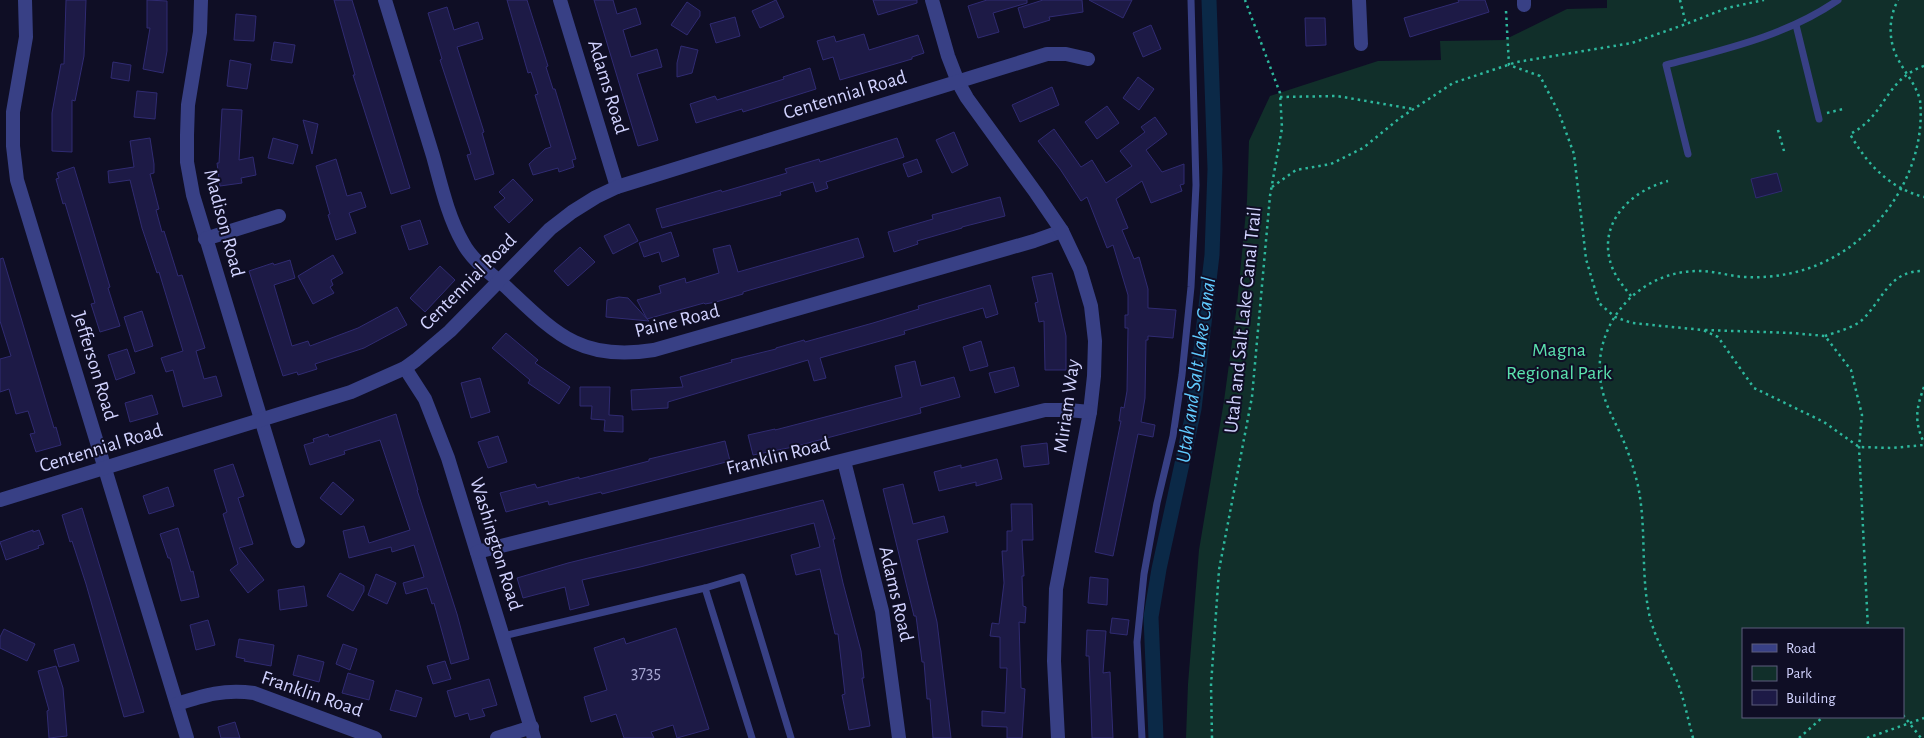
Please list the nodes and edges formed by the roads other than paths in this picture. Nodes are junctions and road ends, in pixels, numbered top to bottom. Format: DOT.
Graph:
graph roads {
  1 [pos="25,0"];
  2 [pos="201,0"];
  3 [pos="385,0"];
  4 [pos="560,0"];
  5 [pos="932,0"];
  6 [pos="1191,0"];
  7 [pos="1359,0"];
  8 [pos="1838,0"];
  9 [pos="1796,25"];
  10 [pos="1361,44"];
  11 [pos="1088,59"];
  12 [pos="958,82"];
  13 [pos="1819,117"];
  14 [pos="1688,154"];
  15 [pos="617,187"];
  16 [pos="280,216"];
  17 [pos="1062,231"];
  18 [pos="205,240"];
  19 [pos="498,280"];
  20 [pos="405,368"];
  21 [pos="1090,412"];
  22 [pos="260,421"];
  23 [pos="844,461"];
  24 [pos="105,468"];
  25 [pos="0,500"];
  26 [pos="298,541"];
  27 [pos="477,552"];
  28 [pos="705,588"];
  29 [pos="503,636"];
  30 [pos="177,704"];
  31 [pos="533,733"];
  32 [pos="187,738"];
  33 [pos="375,738"];
  34 [pos="497,738"];
  35 [pos="752,738"];
  36 [pos="790,738"];
  37 [pos="899,738"];
  38 [pos="1058,738"];
  39 [pos="1142,738"];
  1 -- 24 [label="street, Jefferson Road"];
  2 -- 18 [label="street, Madison Road"];
  3 -- 19 [label="street, Paine Road"];
  4 -- 15 [label="street, Adams Road"];
  5 -- 12 [label="street, Miriam Way"];
  6 -- 39 [label="lane"];
  7 -- 10 [label="street"];
  8 -- 9 [label="lane"];
  9 -- 13 [label="lane"];
  9 -- 14 [label="lane"];
  11 -- 12 [label="street, Centennial Road"];
  12 -- 15 [label="street, Centennial Road"];
  12 -- 17 [label="street, Miriam Way"];
  15 -- 19 [label="street, Centennial Road"];
  16 -- 18 [label="street"];
  17 -- 19 [label="street, Paine Road"];
  17 -- 21 [label="street, Miriam Way"];
  18 -- 22 [label="street, Madison Road"];
  19 -- 20 [label="street, Centennial Road"];
  20 -- 22 [label="street, Centennial Road"];
  20 -- 27 [label="street, Washington Road"];
  21 -- 23 [label="street, Franklin Road"];
  21 -- 38 [label="street, Miriam Way"];
  22 -- 24 [label="street, Centennial Road"];
  22 -- 26 [label="street, Madison Road"];
  23 -- 27 [label="street, Franklin Road"];
  23 -- 37 [label="street, Adams Road"];
  24 -- 25 [label="street, Centennial Road"];
  24 -- 30 [label="street, Jefferson Road"];
  27 -- 29 [label="street, Washington Road"];
  28 -- 29 [label="lane"];
  28 -- 35 [label="lane"];
  28 -- 36 [label="lane"];
  29 -- 31 [label="street, Washington Road"];
  30 -- 32 [label="street, Jefferson Road"];
  30 -- 33 [label="street, Franklin Road"];
  31 -- 34 [label="street"];
}
